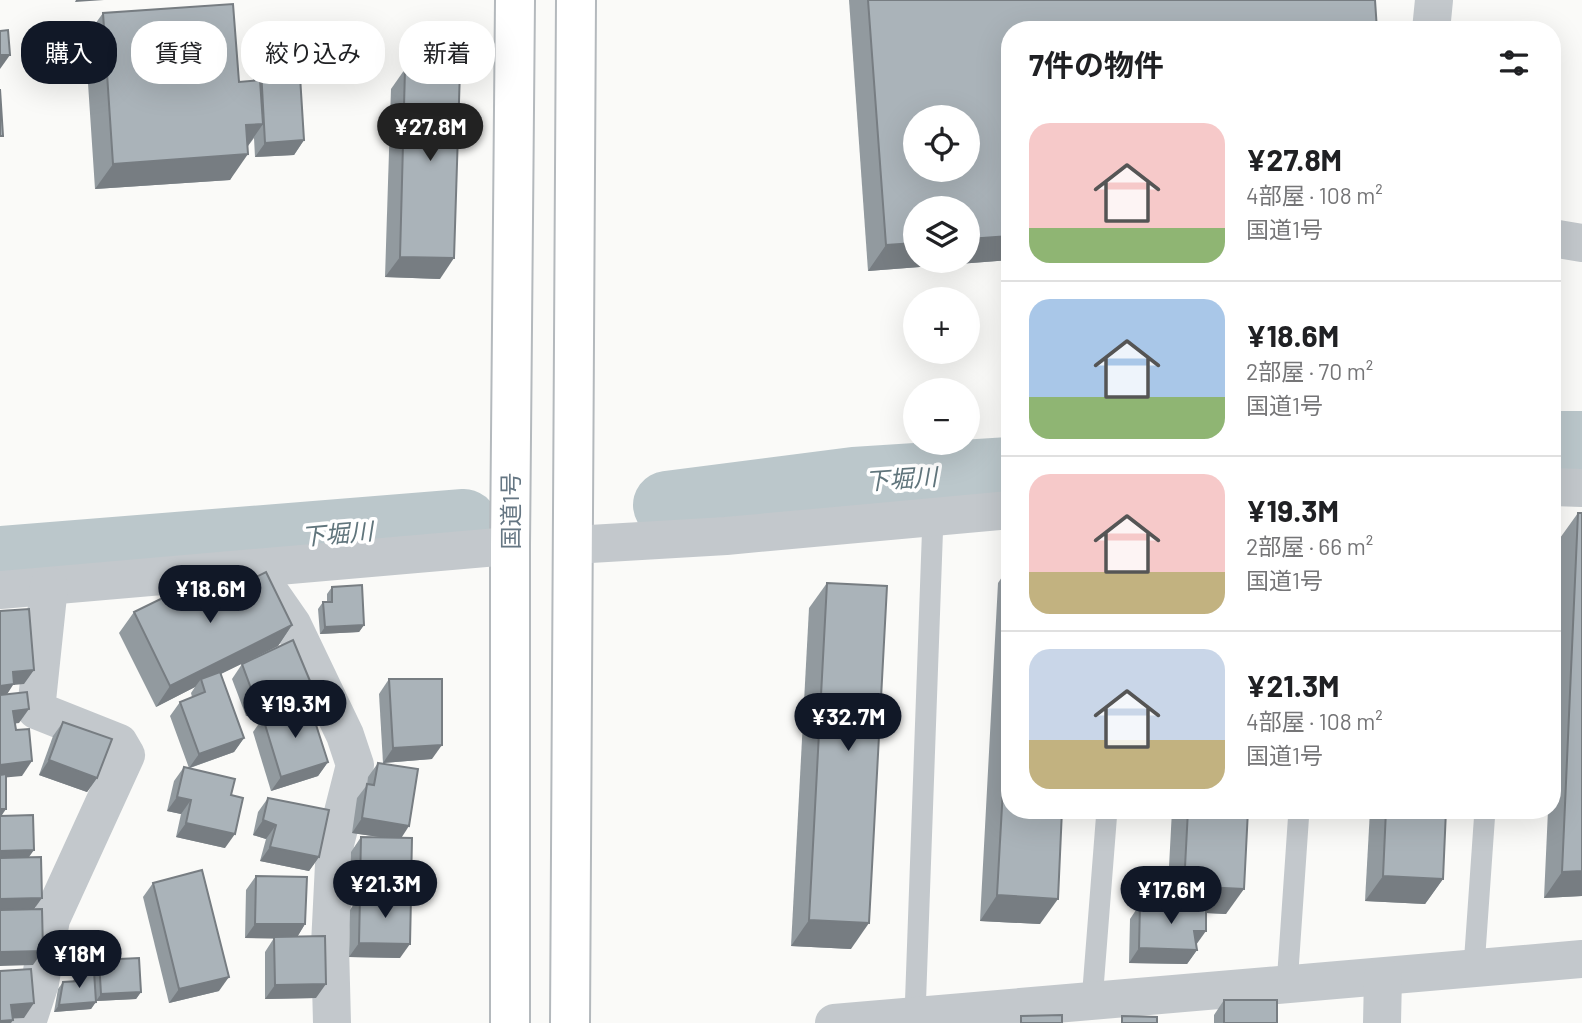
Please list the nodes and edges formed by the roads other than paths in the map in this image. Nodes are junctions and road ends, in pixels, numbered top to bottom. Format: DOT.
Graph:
graph roads {
  1 [pos="515,0"];
  2 [pos="576,0"];
  3 [pos="1434,0"];
  4 [pos="1432,21"];
  5 [pos="1561,240"];
  6 [pos="1582,243"];
  7 [pos="1561,487"];
  8 [pos="1582,488"];
  9 [pos="1001,511"];
  10 [pos="933,517"];
  11 [pos="573,545"];
  12 [pos="510,546"];
  13 [pos="253,568"];
  14 [pos="50,586"];
  15 [pos="0,590"];
  16 [pos="1106,819"];
  17 [pos="1298,819"];
  18 [pos="1484,819"];
  19 [pos="1582,959"];
  20 [pos="1474,967"];
  21 [pos="1383,976"];
  22 [pos="1287,985"];
  23 [pos="1092,1001"];
  24 [pos="1170,1009"];
  25 [pos="935,1017"];
  26 [pos="27,1023"];
  27 [pos="332,1023"];
  28 [pos="510,1023"];
  29 [pos="570,1023"];
  30 [pos="834,1023"];
  31 [pos="1382,1023"];
  1 -- 12 [label="highway, 国道1号"];
  2 -- 11 [label="highway"];
  3 -- 4 [label="street"];
  5 -- 6 [label="street"];
  7 -- 8 [label="street"];
  9 -- 10 [label="street"];
  10 -- 11 [label="street"];
  10 -- 25 [label="lane"];
  11 -- 29 [label="highway"];
  12 -- 13 [label="street"];
  12 -- 28 [label="highway, 国道1号"];
  13 -- 14 [label="street"];
  13 -- 27 [label="street"];
  14 -- 15 [label="street"];
  14 -- 26 [label="street"];
  16 -- 23 [label="lane"];
  17 -- 22 [label="lane"];
  18 -- 20 [label="lane"];
  19 -- 20 [label="street"];
  20 -- 21 [label="street"];
  21 -- 22 [label="street"];
  21 -- 31 [label="street"];
  22 -- 24 [label="street"];
  23 -- 24 [label="street"];
  23 -- 25 [label="street"];
  25 -- 30 [label="street"];
}
